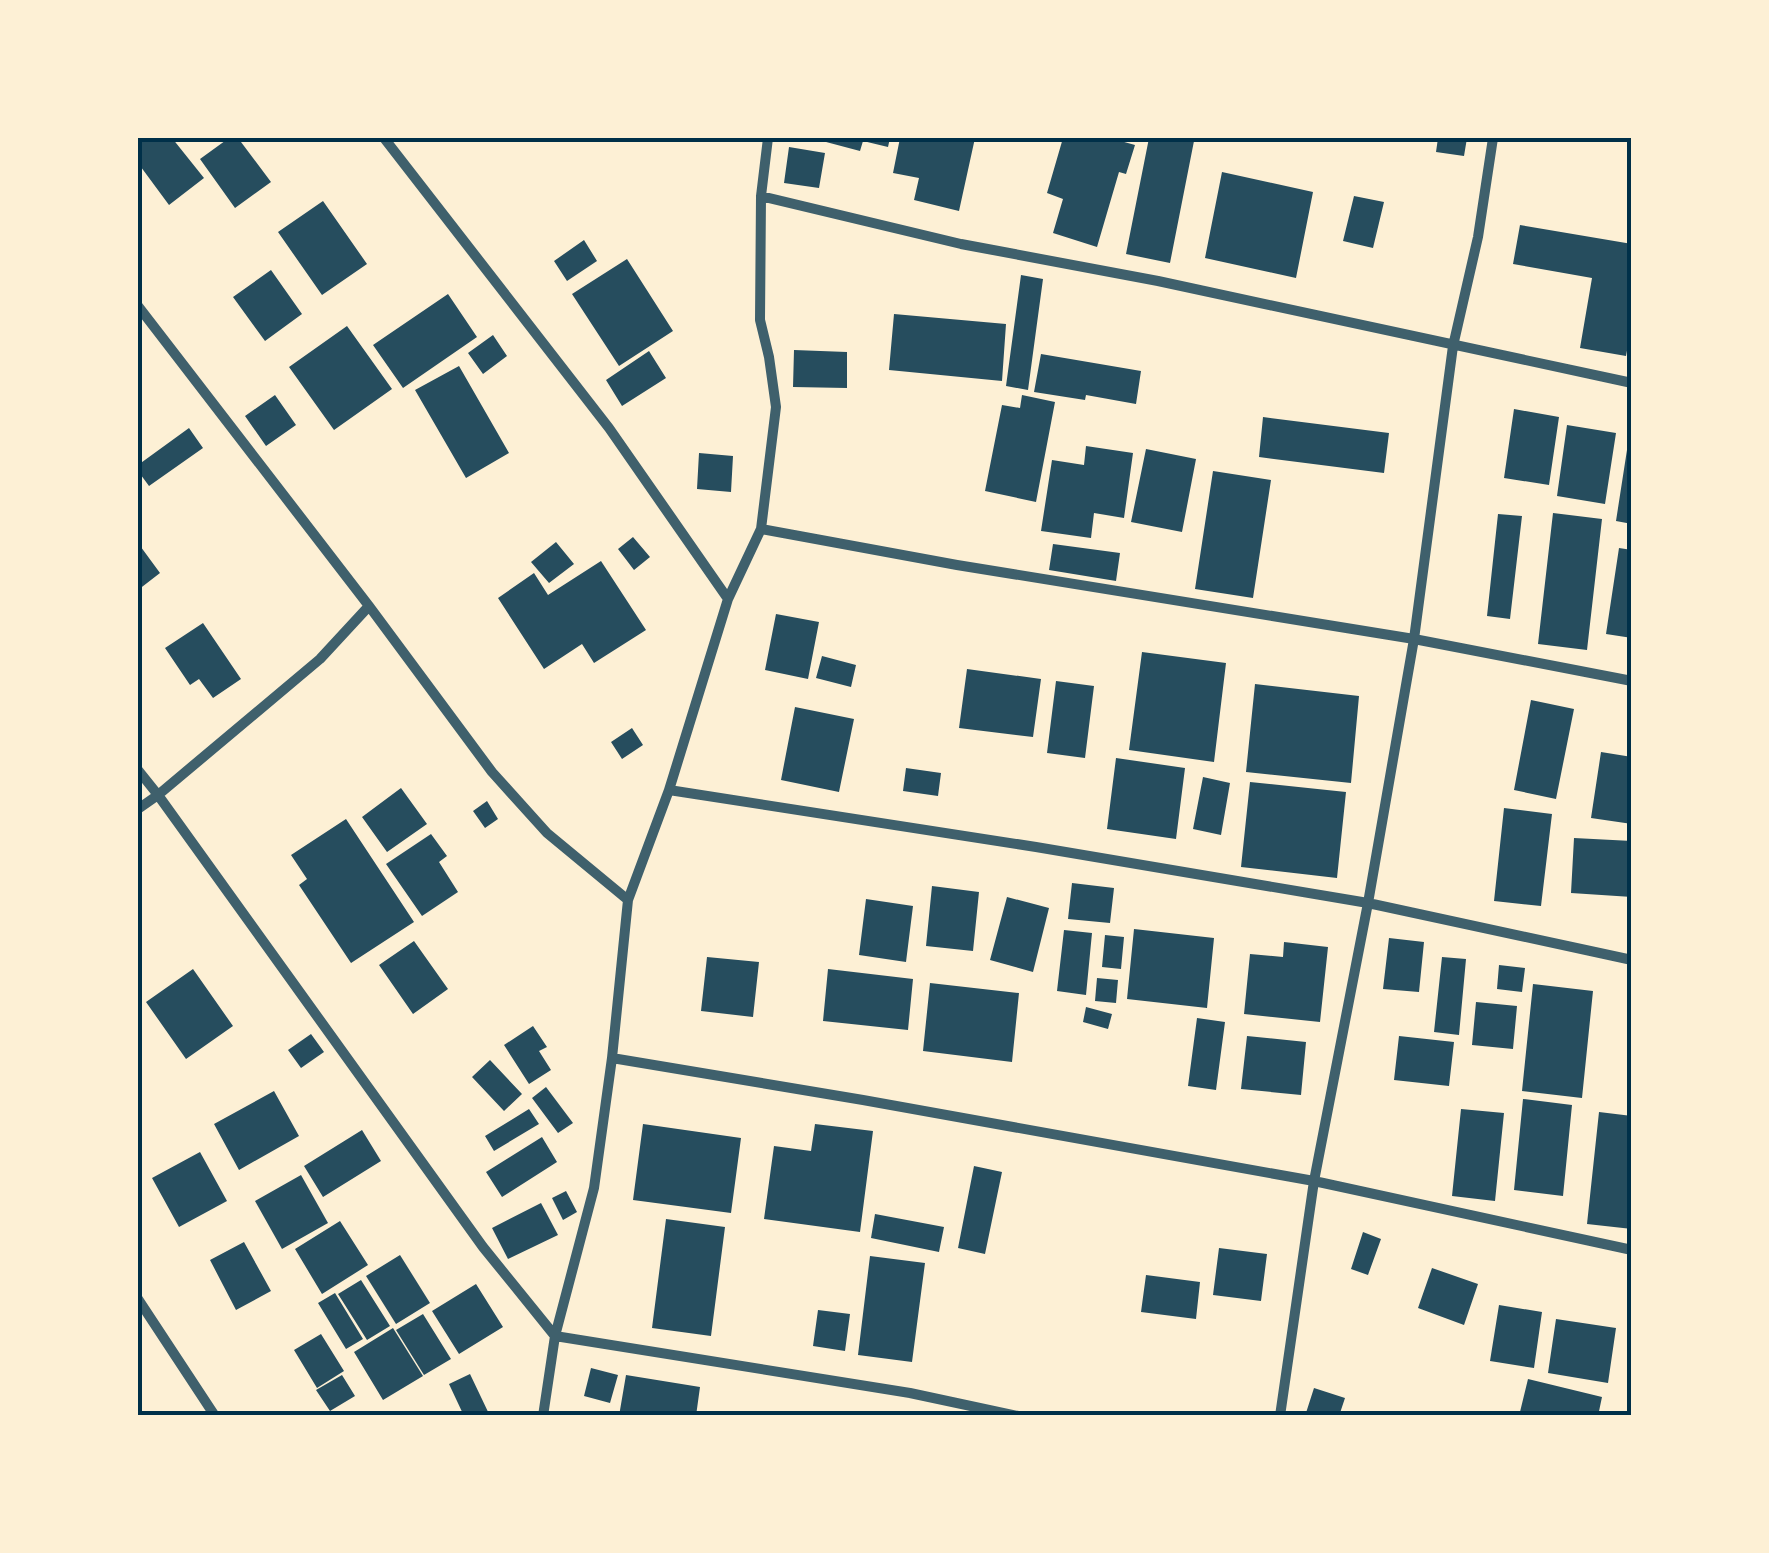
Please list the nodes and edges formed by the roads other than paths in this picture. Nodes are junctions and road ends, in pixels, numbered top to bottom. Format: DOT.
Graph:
graph roads {
  1 [pos="384,138"];
  2 [pos="768,138"];
  3 [pos="1494,138"];
  4 [pos="761,196"];
  5 [pos="138,306"];
  6 [pos="1453,346"];
  7 [pos="1632,382"];
  8 [pos="761,529"];
  9 [pos="728,598"];
  10 [pos="369,606"];
  11 [pos="1414,639"];
  12 [pos="1632,680"];
  13 [pos="138,770"];
  14 [pos="668,790"];
  15 [pos="158,795"];
  16 [pos="138,809"];
  17 [pos="628,900"];
  18 [pos="1368,903"];
  19 [pos="1632,960"];
  20 [pos="612,1058"];
  21 [pos="1314,1182"];
  22 [pos="1632,1250"];
  23 [pos="138,1299"];
  24 [pos="554,1336"];
  25 [pos="215,1416"];
  26 [pos="544,1416"];
  27 [pos="1018,1416"];
  28 [pos="1280,1416"];
  1 -- 9 [label="street"];
  2 -- 4 [label="street"];
  3 -- 6 [label="street"];
  4 -- 6 [label="street"];
  4 -- 8 [label="street"];
  5 -- 10 [label="street"];
  6 -- 7 [label="street"];
  6 -- 11 [label="street"];
  8 -- 9 [label="street"];
  8 -- 11 [label="street"];
  9 -- 14 [label="street"];
  10 -- 15 [label="street"];
  10 -- 17 [label="street"];
  11 -- 12 [label="street"];
  11 -- 18 [label="street"];
  13 -- 15 [label="street"];
  14 -- 17 [label="street"];
  14 -- 18 [label="street"];
  15 -- 16 [label="street"];
  15 -- 24 [label="street"];
  17 -- 20 [label="street"];
  18 -- 19 [label="street"];
  18 -- 21 [label="street"];
  20 -- 21 [label="street"];
  20 -- 24 [label="street"];
  21 -- 22 [label="street"];
  21 -- 28 [label="street"];
  23 -- 25 [label="street"];
  24 -- 26 [label="street"];
  24 -- 27 [label="street"];
}
